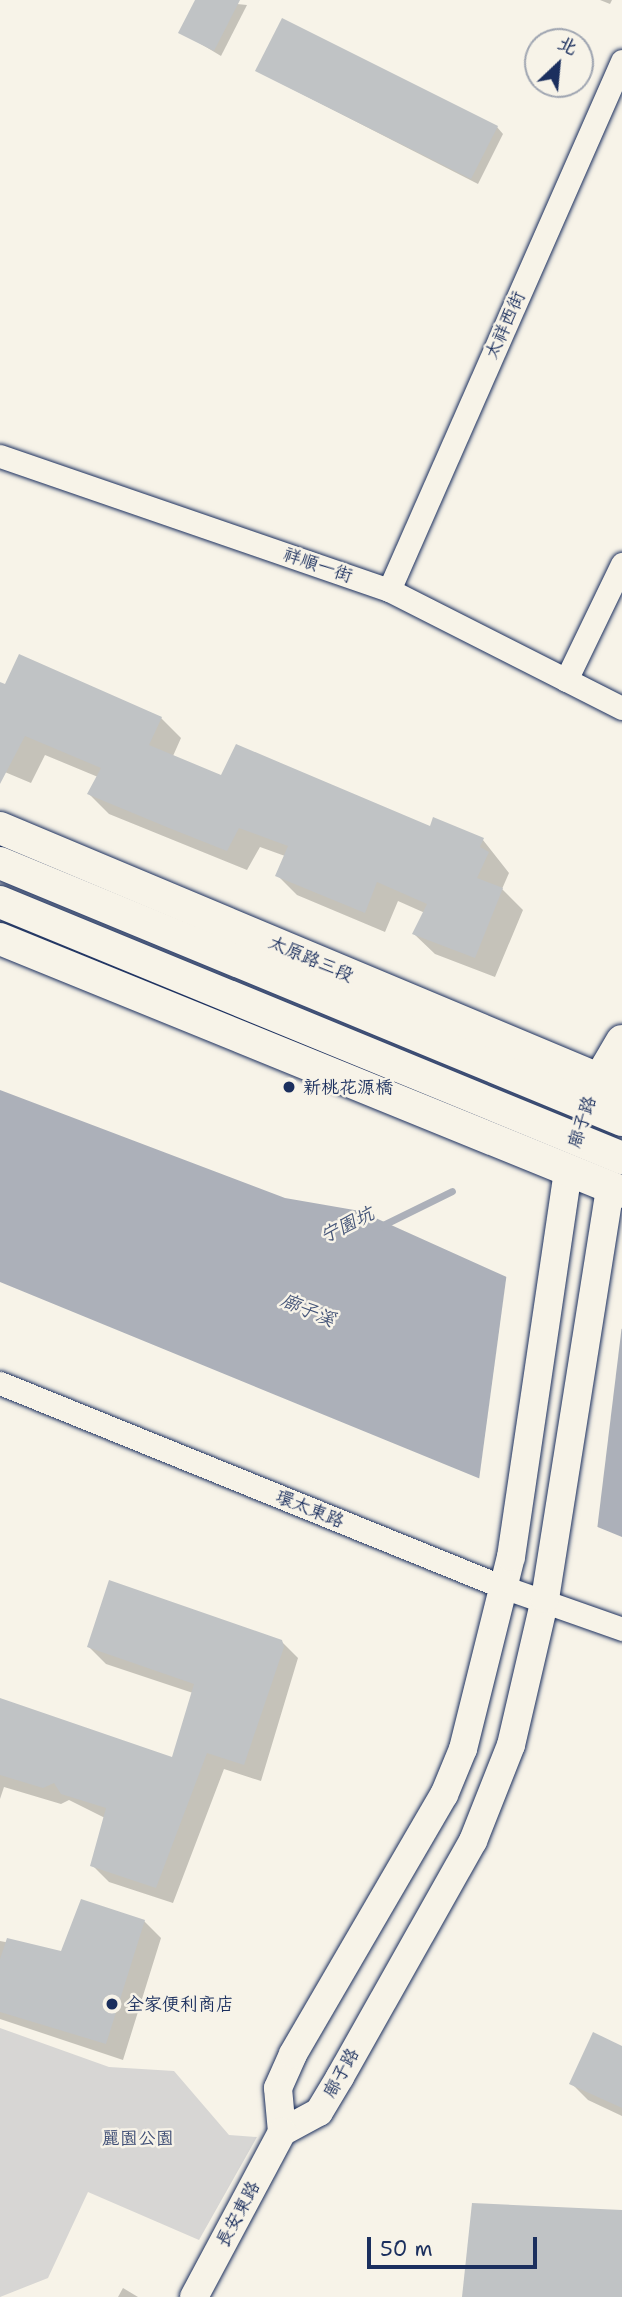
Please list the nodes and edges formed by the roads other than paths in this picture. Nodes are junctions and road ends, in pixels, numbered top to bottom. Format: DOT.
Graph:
graph roads {
  1 [pos="622,61"];
  2 [pos="0,456"];
  3 [pos="622,564"];
  4 [pos="389,590"];
  5 [pos="566,680"];
  6 [pos="622,709"];
  7 [pos="0,828"];
  8 [pos="0,863"];
  9 [pos="0,902"];
  10 [pos="0,939"];
  11 [pos="622,1041"];
  12 [pos="601,1091"];
  13 [pos="622,1120"];
  14 [pos="572,1155"];
  15 [pos="619,1167"];
  16 [pos="0,1383"];
  17 [pos="547,1586"];
  18 [pos="503,1587"];
  19 [pos="622,1629"];
  20 [pos="282,2132"];
  21 [pos="194,2297"];
  1 -- 4 [label="street, 太祥西街"];
  2 -- 4 [label="street, 祥順一街"];
  3 -- 5 [label="street"];
  4 -- 5 [label="street, 祥順一街"];
  5 -- 6 [label="street, 祥順一街"];
  7 -- 12 [label="main road, 太原路三段"];
  8 -- 12 [label="main road, 太原路三段"];
  9 -- 14 [label="main road"];
  10 -- 14 [label="main road"];
  11 -- 12 [label="main road, 廍子路"];
  12 -- 13 [label="main road, 太原路三段"];
  12 -- 14 [label="main road, 廍子路"];
  14 -- 15 [label="main road"];
  14 -- 18 [label="street, 廍子路"];
  15 -- 17 [label="street"];
  16 -- 18 [label="street, 環太東路"];
  17 -- 18 [label="street, 環太東路"];
  17 -- 19 [label="street, 環太東路"];
  17 -- 20 [label="street, 廍子路"];
  18 -- 20 [label="street"];
  20 -- 21 [label="street, 長安東路"];
}
